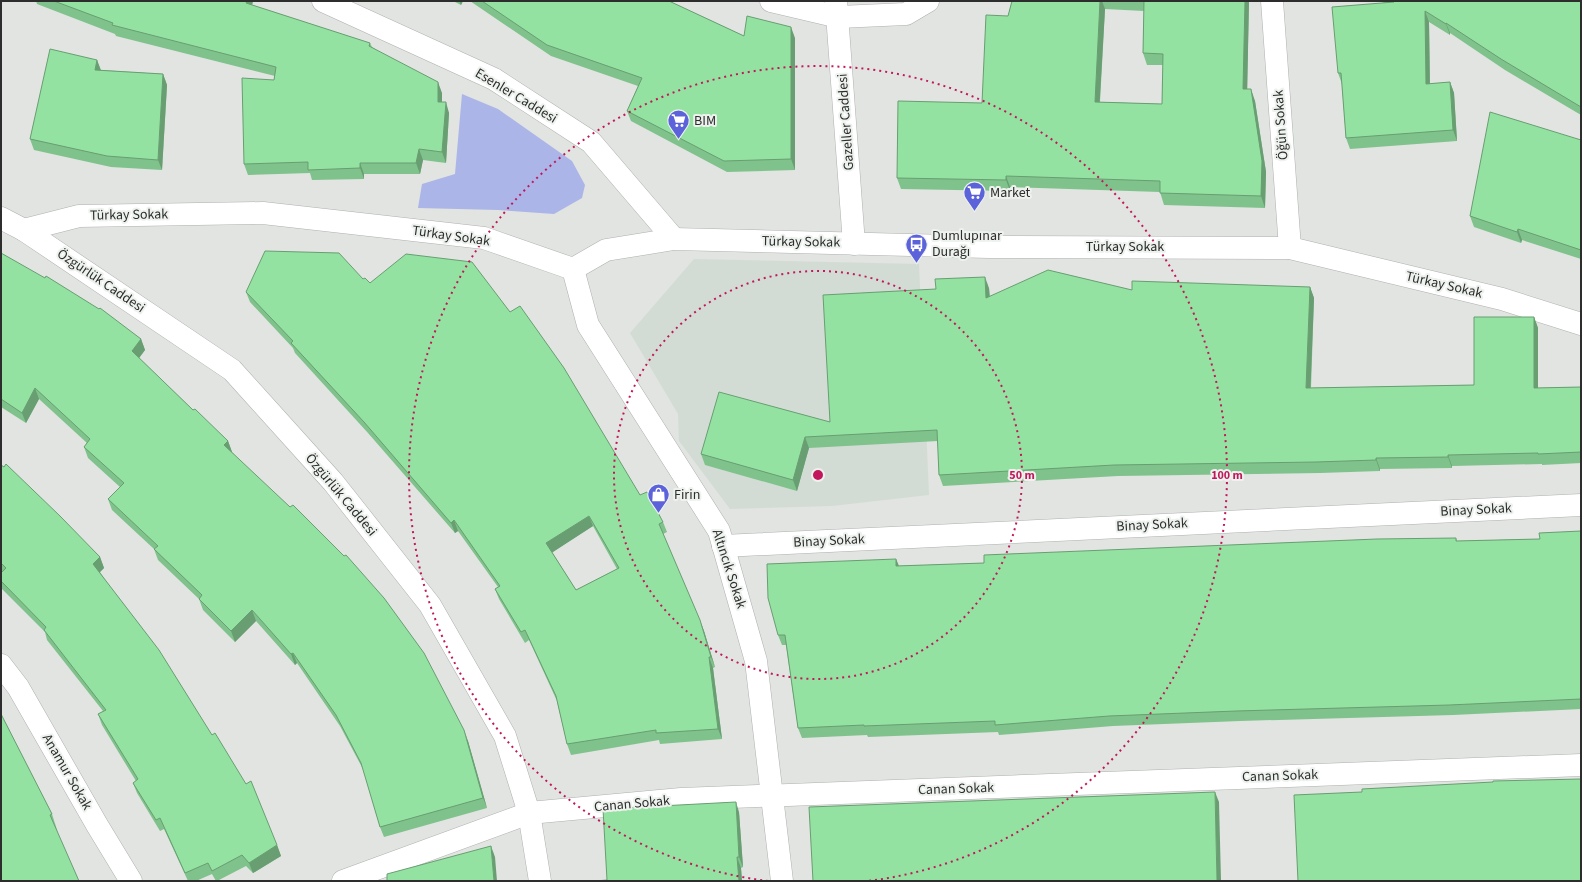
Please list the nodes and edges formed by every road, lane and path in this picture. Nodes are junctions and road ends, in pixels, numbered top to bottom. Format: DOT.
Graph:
graph roads {
  1 [pos="323,1"];
  2 [pos="771,1"];
  3 [pos="928,1"];
  4 [pos="1272,1"];
  5 [pos="838,9"];
  6 [pos="1,218"];
  7 [pos="24,230"];
  8 [pos="674,239"];
  9 [pos="854,244"];
  10 [pos="1290,248"];
  11 [pos="573,269"];
  12 [pos="1581,324"];
  13 [pos="1581,505"];
  14 [pos="723,546"];
  15 [pos="1,665"];
  16 [pos="1581,765"];
  17 [pos="772,796"];
  18 [pos="529,813"];
  19 [pos="131,881"];
  20 [pos="343,881"];
  21 [pos="540,881"];
  22 [pos="782,881"];
  1 -- 8 [label="street, Esenler Caddesi"];
  2 -- 5 [label="street"];
  3 -- 5 [label="street"];
  4 -- 10 [label="street, Öğün Sokak"];
  5 -- 9 [label="street, Gazeller Caddesi"];
  6 -- 7 [label="street, Özgürlük Caddesi"];
  7 -- 11 [label="street, Türkay Sokak"];
  7 -- 18 [label="street, Özgürlük Caddesi"];
  8 -- 9 [label="street, Türkay Sokak"];
  8 -- 11 [label="street, Türkay Sokak"];
  9 -- 10 [label="street, Türkay Sokak"];
  10 -- 12 [label="street, Türkay Sokak"];
  11 -- 14 [label="street, Altıncık Sokak"];
  13 -- 14 [label="street, Binay Sokak"];
  14 -- 17 [label="street, Altıncık Sokak"];
  15 -- 19 [label="street, Anamur Sokak"];
  16 -- 17 [label="street, Canan Sokak"];
  17 -- 18 [label="street, Canan Sokak"];
  17 -- 22 [label="street, Altıncık Sokak"];
  18 -- 20 [label="street, Canan Sokak"];
  18 -- 21 [label="street, Özgürlük Caddesi"];
}
